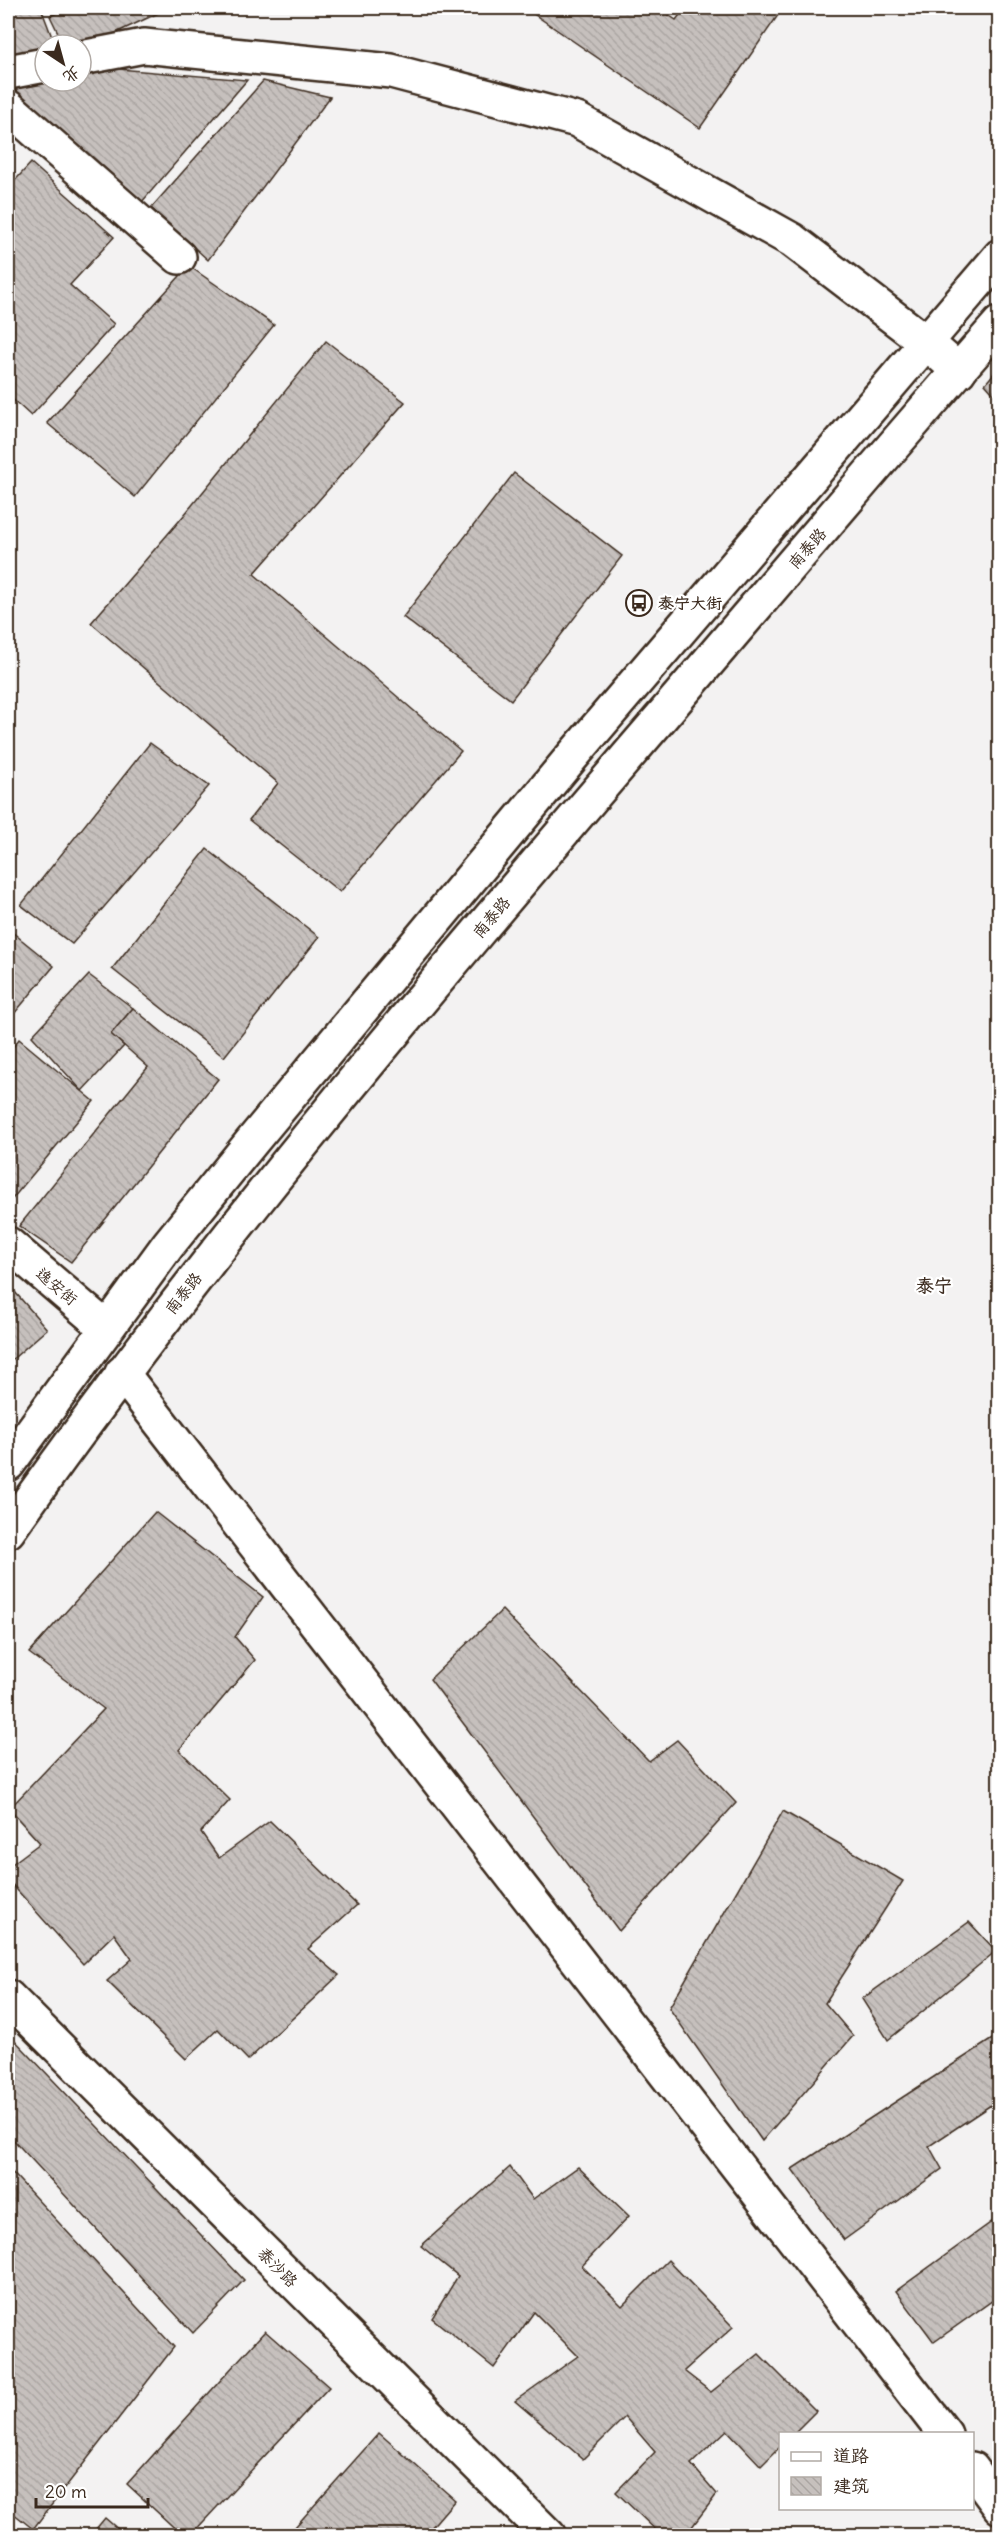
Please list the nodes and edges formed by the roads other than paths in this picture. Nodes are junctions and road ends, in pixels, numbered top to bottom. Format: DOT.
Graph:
graph roads {
  1 [pos="93,56"];
  2 [pos="33,67"];
  3 [pos="8,72"];
  4 [pos="8,107"];
  5 [pos="999,256"];
  6 [pos="178,257"];
  7 [pos="999,323"];
  8 [pos="927,343"];
  9 [pos="959,370"];
  10 [pos="8,1244"];
  11 [pos="106,1328"];
  12 [pos="122,1373"];
  13 [pos="8,1464"];
  14 [pos="8,1531"];
  15 [pos="8,1997"];
  16 [pos="944,2432"];
  17 [pos="974,2472"];
  18 [pos="999,2507"];
  19 [pos="549,2535"];
  1 -- 8 [label="street"];
  2 -- 3 [label="street"];
  4 -- 6 [label="street"];
  5 -- 8 [label="street"];
  7 -- 9 [label="street, 南泰路"];
  8 -- 9 [label="street"];
  8 -- 11 [label="street"];
  9 -- 12 [label="street, 南泰路"];
  10 -- 11 [label="street, 逸安街"];
  11 -- 13 [label="street"];
  12 -- 14 [label="street, 南泰路"];
  12 -- 16 [label="street"];
  15 -- 19 [label="street, 泰沙路"];
  17 -- 18 [label="street"];
}
